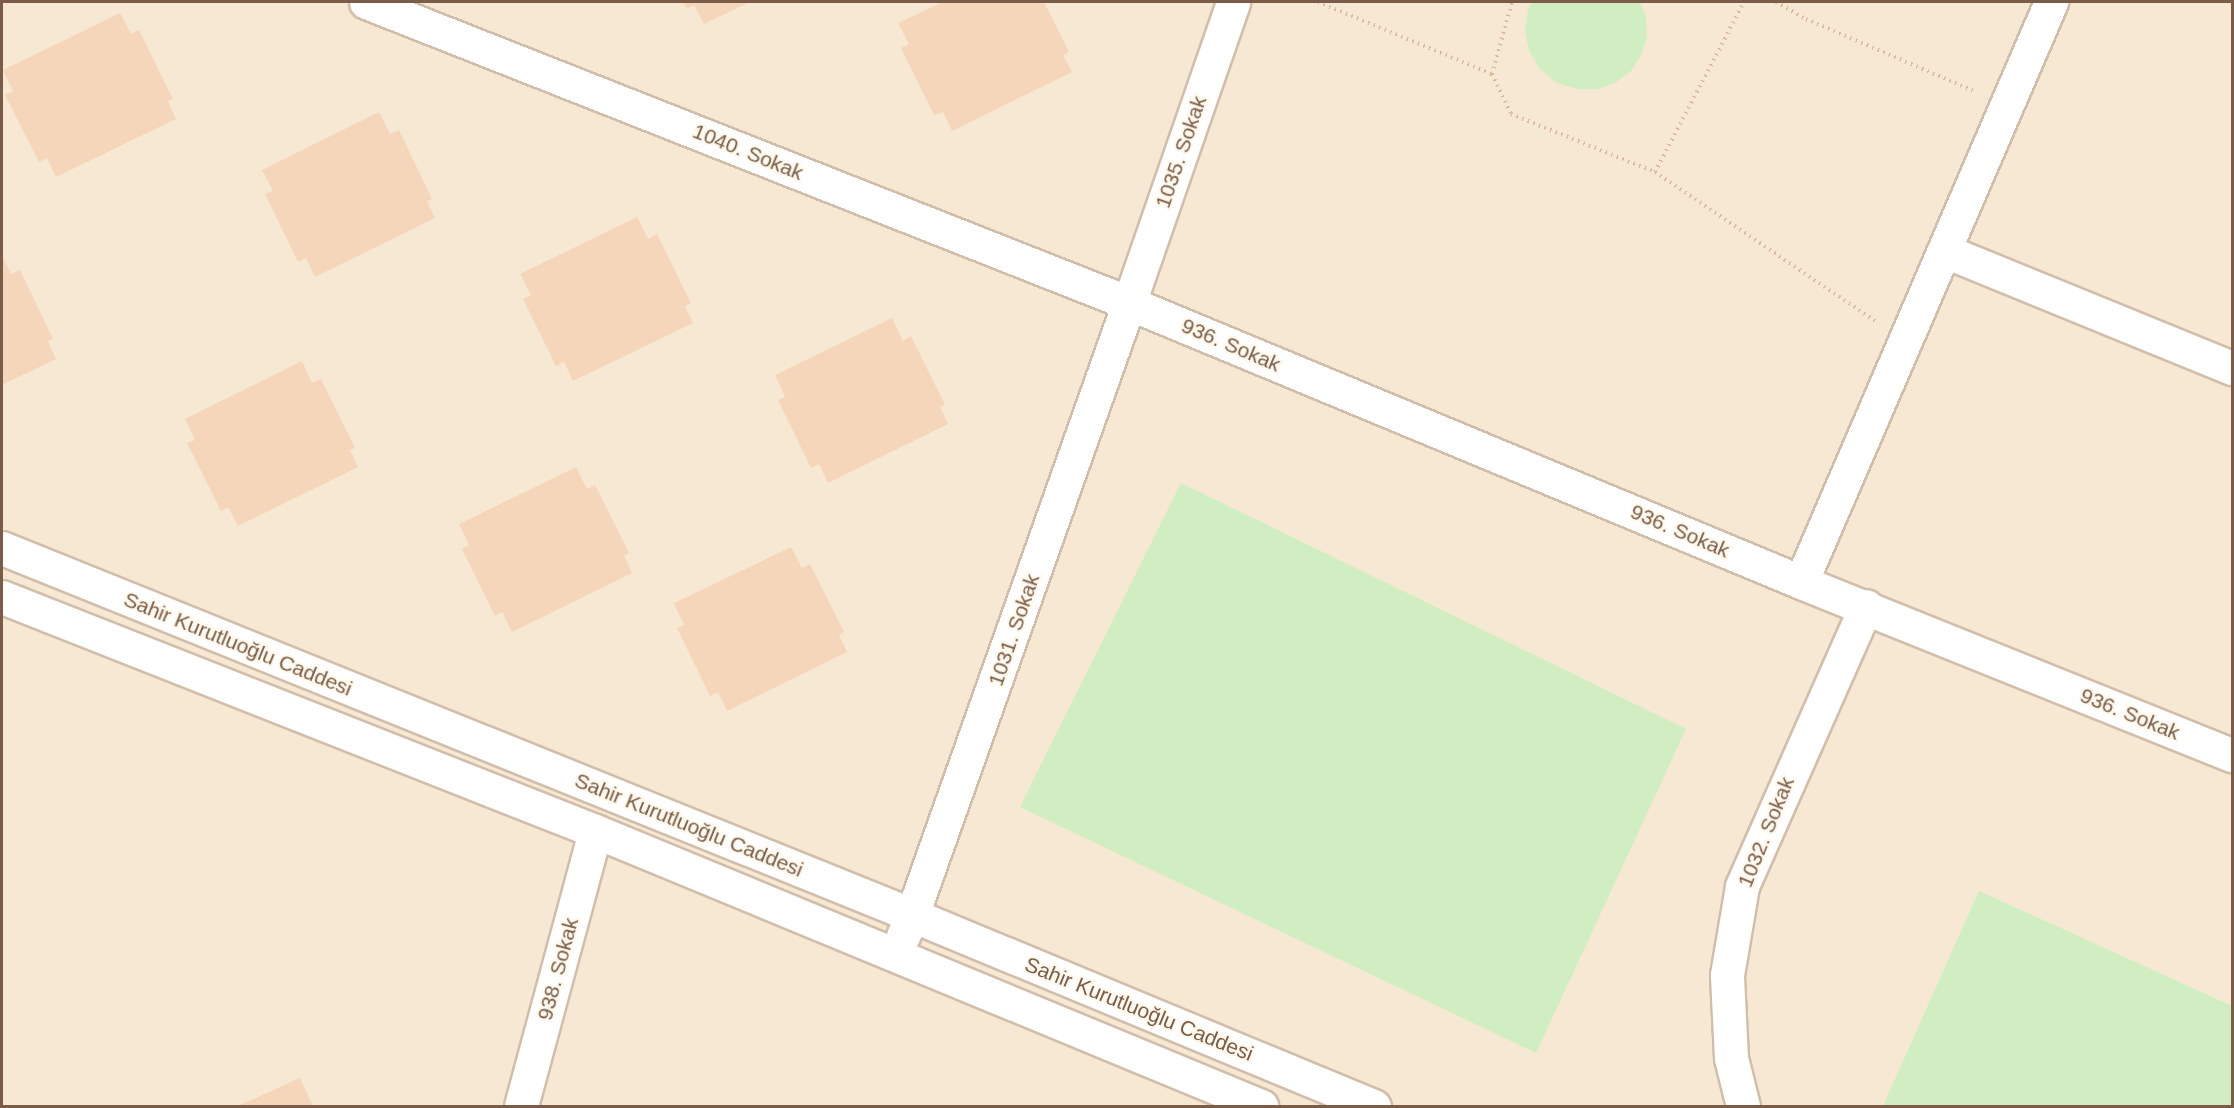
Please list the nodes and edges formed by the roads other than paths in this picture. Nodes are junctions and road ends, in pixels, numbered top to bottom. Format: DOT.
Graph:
graph roads {
  1 [pos="366,2"];
  2 [pos="1233,2"];
  3 [pos="2051,2"];
  4 [pos="1945,251"];
  5 [pos="1129,303"];
  6 [pos="2232,368"];
  7 [pos="2,548"];
  8 [pos="1801,582"];
  9 [pos="2,597"];
  10 [pos="1866,606"];
  11 [pos="2232,755"];
  12 [pos="595,831"];
  13 [pos="912,915"];
  14 [pos="894,955"];
  15 [pos="521,1107"];
  16 [pos="1261,1107"];
  17 [pos="1374,1107"];
  18 [pos="1743,1107"];
  1 -- 5 [label="street, 1040. Sokak"];
  2 -- 5 [label="street, 1035. Sokak"];
  3 -- 4 [label="street"];
  4 -- 6 [label="street"];
  4 -- 8 [label="street"];
  5 -- 8 [label="street, 936. Sokak"];
  5 -- 13 [label="street, 1031. Sokak"];
  7 -- 13 [label="street, Sahir Kurutluoğlu Caddesi"];
  8 -- 10 [label="street, 936. Sokak"];
  9 -- 12 [label="street, Sahir Kurutluoğlu Caddesi"];
  10 -- 11 [label="street, 936. Sokak"];
  10 -- 18 [label="street, 1032. Sokak"];
  12 -- 14 [label="street, Sahir Kurutluoğlu Caddesi"];
  12 -- 15 [label="street, 938. Sokak"];
  13 -- 14 [label="street, 1031. Sokak"];
  13 -- 17 [label="street, Sahir Kurutluoğlu Caddesi"];
  14 -- 16 [label="street, Sahir Kurutluoğlu Caddesi"];
}
